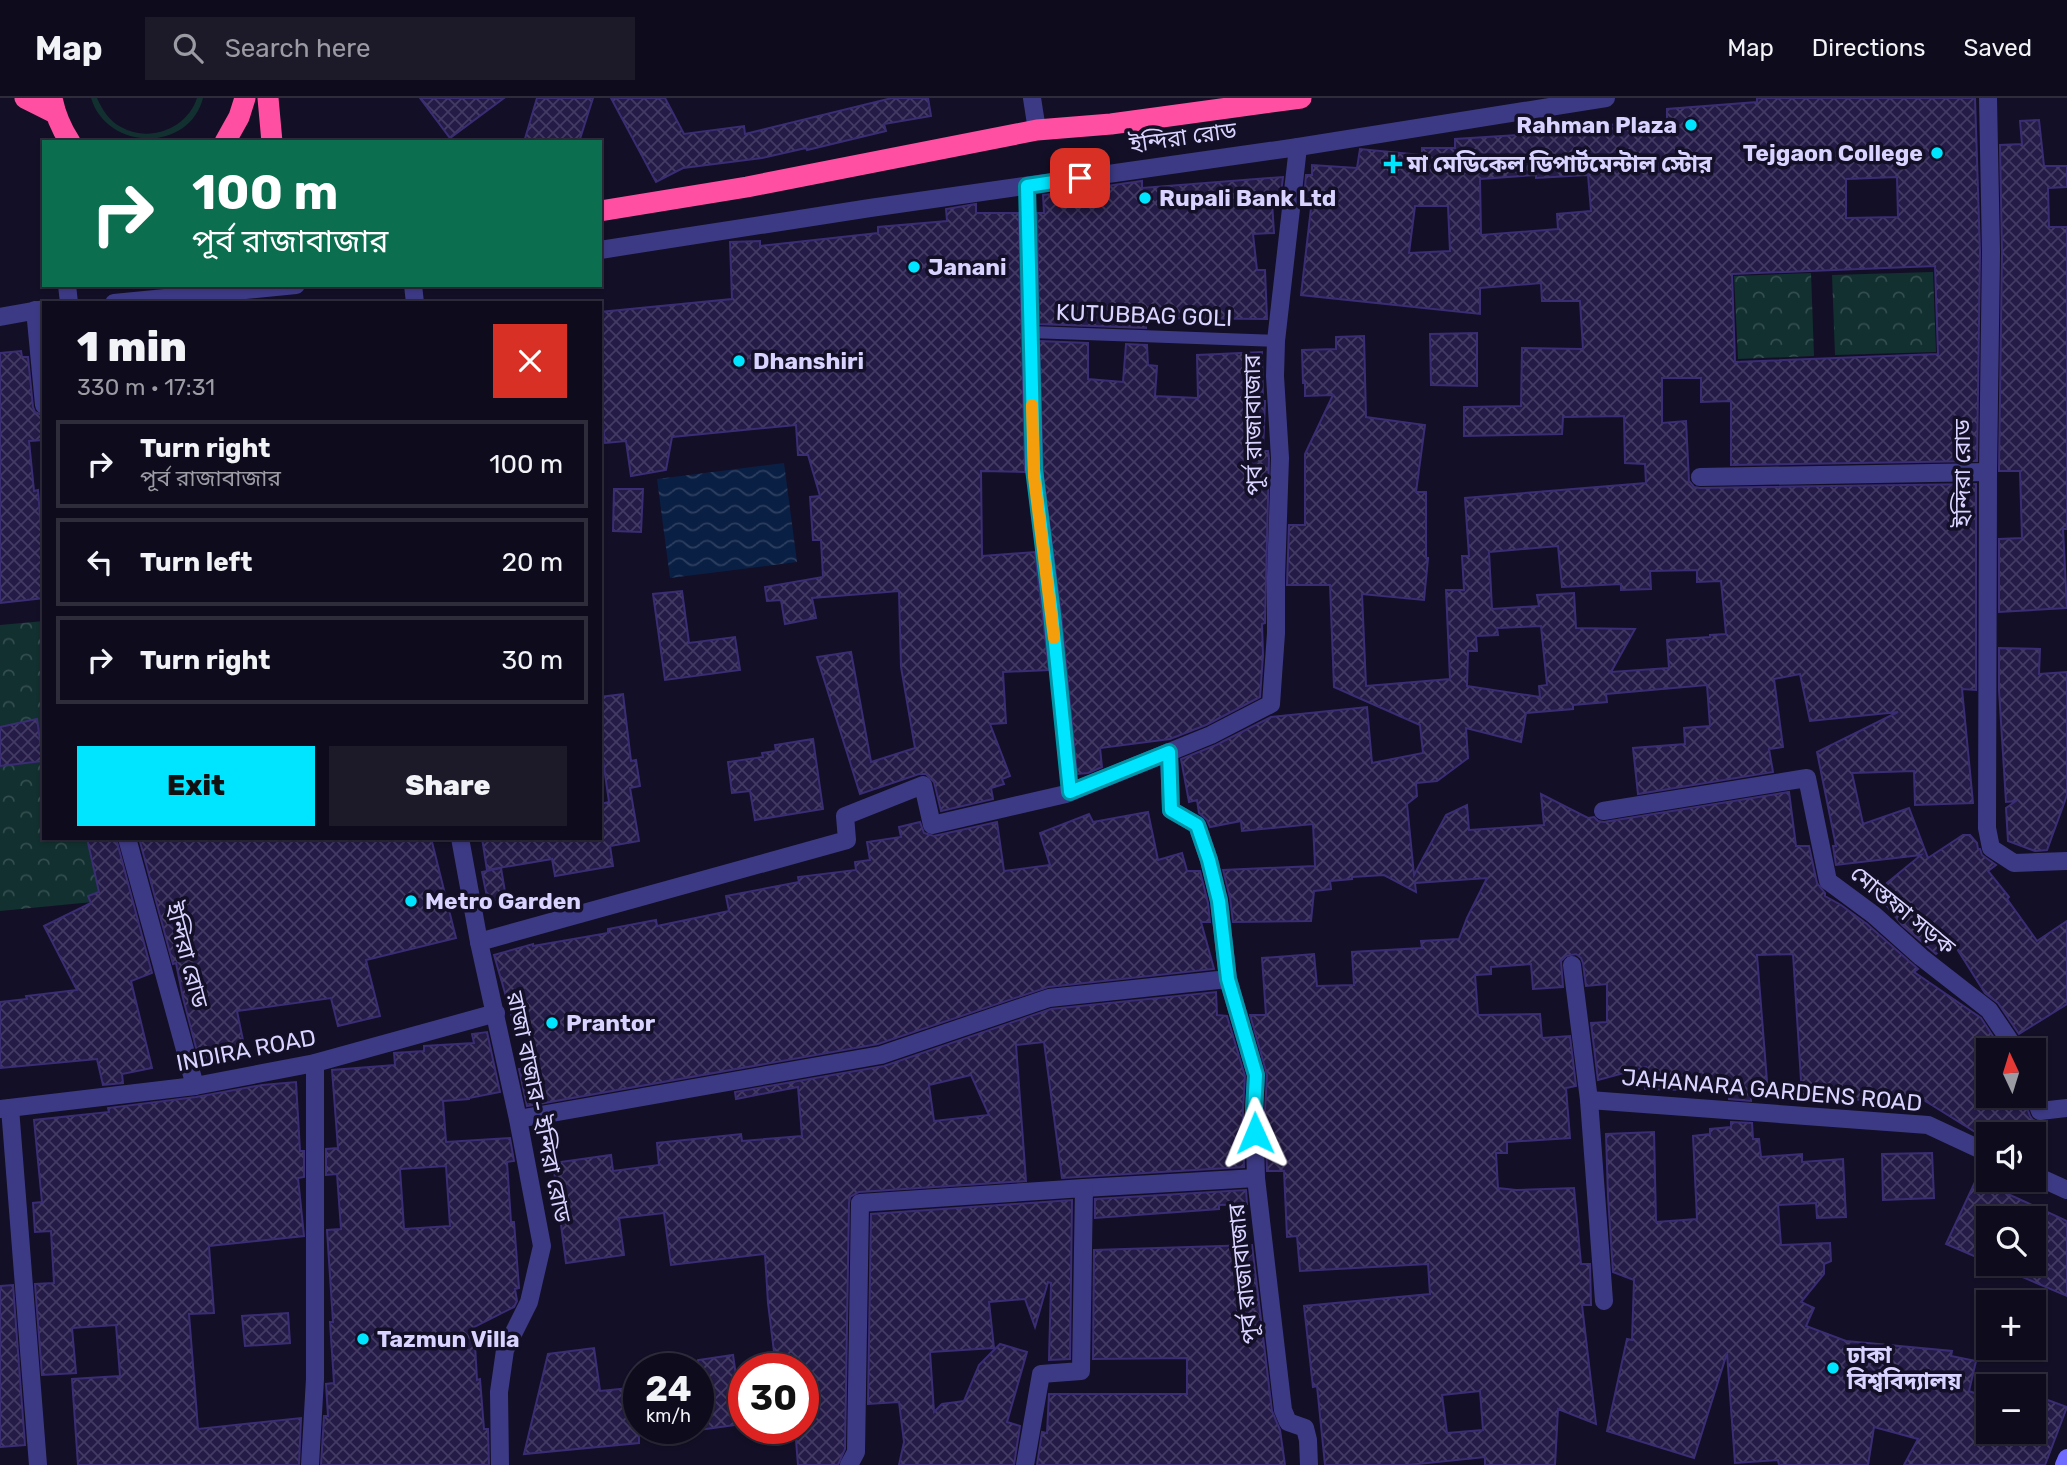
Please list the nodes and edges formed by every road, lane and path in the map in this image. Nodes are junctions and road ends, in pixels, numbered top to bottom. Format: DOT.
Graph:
graph roads {
  1 [pos="25,98"];
  2 [pos="245,98"];
  3 [pos="268,98"];
  4 [pos="1032,98"];
  5 [pos="1301,98"];
  6 [pos="1606,98"];
  7 [pos="1988,98"];
  8 [pos="60,124"];
  9 [pos="1037,130"];
  10 [pos="226,140"];
  11 [pos="272,140"];
  12 [pos="1298,147"];
  13 [pos="1027,186"];
  14 [pos="602,211"];
  15 [pos="602,250"];
  16 [pos="276,287"];
  17 [pos="134,301"];
  18 [pos="39,310"];
  19 [pos="0,317"];
  20 [pos="1030,332"];
  21 [pos="1276,341"];
  22 [pos="42,367"];
  23 [pos="1988,472"];
  24 [pos="1700,477"];
  25 [pos="1169,752"];
  26 [pos="1070,792"];
  27 [pos="1603,811"];
  28 [pos="128,840"];
  29 [pos="460,840"];
  30 [pos="2067,861"];
  31 [pos="479,942"];
  32 [pos="1572,965"];
  33 [pos="1228,979"];
  34 [pos="496,1013"];
  35 [pos="2008,1038"];
  36 [pos="315,1063"];
  37 [pos="195,1086"];
  38 [pos="1589,1100"];
  39 [pos="5,1108"];
  40 [pos="2039,1108"];
  41 [pos="2067,1108"];
  42 [pos="517,1119"];
  43 [pos="1976,1147"];
  44 [pos="1256,1178"];
  45 [pos="2046,1181"];
  46 [pos="1084,1188"];
  47 [pos="2067,1191"];
  48 [pos="1604,1301"];
  49 [pos="2067,1458"];
  50 [pos="38,1465"];
  51 [pos="310,1465"];
  52 [pos="500,1465"];
  53 [pos="849,1465"];
  54 [pos="1025,1465"];
  55 [pos="1309,1465"];
  56 [pos="2064,1465"];
  1 -- 8 [label="highway"];
  2 -- 10 [label="highway"];
  3 -- 11 [label="highway"];
  4 -- 9 [label="street"];
  5 -- 9 [label="highway, ইন্দিরা রোড"];
  6 -- 12 [label="street, ইন্দিরা রোড"];
  7 -- 23 [label="street, ইন্দিরা রোড"];
  9 -- 14 [label="highway, ইন্দিরা রোড"];
  12 -- 13 [label="street, ইন্দিরা রোড"];
  12 -- 21 [label="street, পূর্ব রাজাবাজার"];
  13 -- 15 [label="street, ইন্দিরা রোড"];
  13 -- 20 [label="lane, KUTUBBAG GOLI"];
  16 -- 17 [label="street"];
  18 -- 19 [label="street"];
  18 -- 22 [label="street"];
  20 -- 21 [label="lane, KUTUBBAG GOLI"];
  20 -- 26 [label="lane"];
  21 -- 25 [label="street, পূর্ব রাজাবাজার"];
  23 -- 24 [label="street"];
  23 -- 30 [label="street, ইন্দিরা রোড"];
  25 -- 26 [label="street"];
  25 -- 33 [label="street, পূর্ব রাজাবাজার"];
  26 -- 31 [label="street"];
  27 -- 35 [label="street, মোস্তফা সড়ক"];
  28 -- 37 [label="street, ইন্দিরা রোড"];
  29 -- 31 [label="street, রাজা বাজার- ইন্দিরা রোড"];
  31 -- 34 [label="street, রাজা বাজার- ইন্দিরা রোড"];
  32 -- 38 [label="street, JAHANARA GARDENS ROAD"];
  33 -- 42 [label="street"];
  33 -- 44 [label="street, পূর্ব রাজাবাজার"];
  34 -- 36 [label="street, INDIRA ROAD"];
  34 -- 42 [label="street, রাজা বাজার- ইন্দিরা রোড"];
  36 -- 37 [label="street, INDIRA ROAD"];
  36 -- 51 [label="street"];
  37 -- 39 [label="street, INDIRA ROAD"];
  38 -- 43 [label="street, JAHANARA GARDENS ROAD"];
  38 -- 48 [label="street, JAHANARA GARDENS ROAD"];
  39 -- 50 [label="street"];
  40 -- 41 [label="street"];
  42 -- 52 [label="street, রাজা বাজার- ইন্দিরা রোড"];
  44 -- 46 [label="street"];
  44 -- 55 [label="street, পূর্ব রাজাবাজার"];
  45 -- 47 [label="street"];
  46 -- 53 [label="street"];
  46 -- 54 [label="street"];
  49 -- 56 [label="main road"];
}
